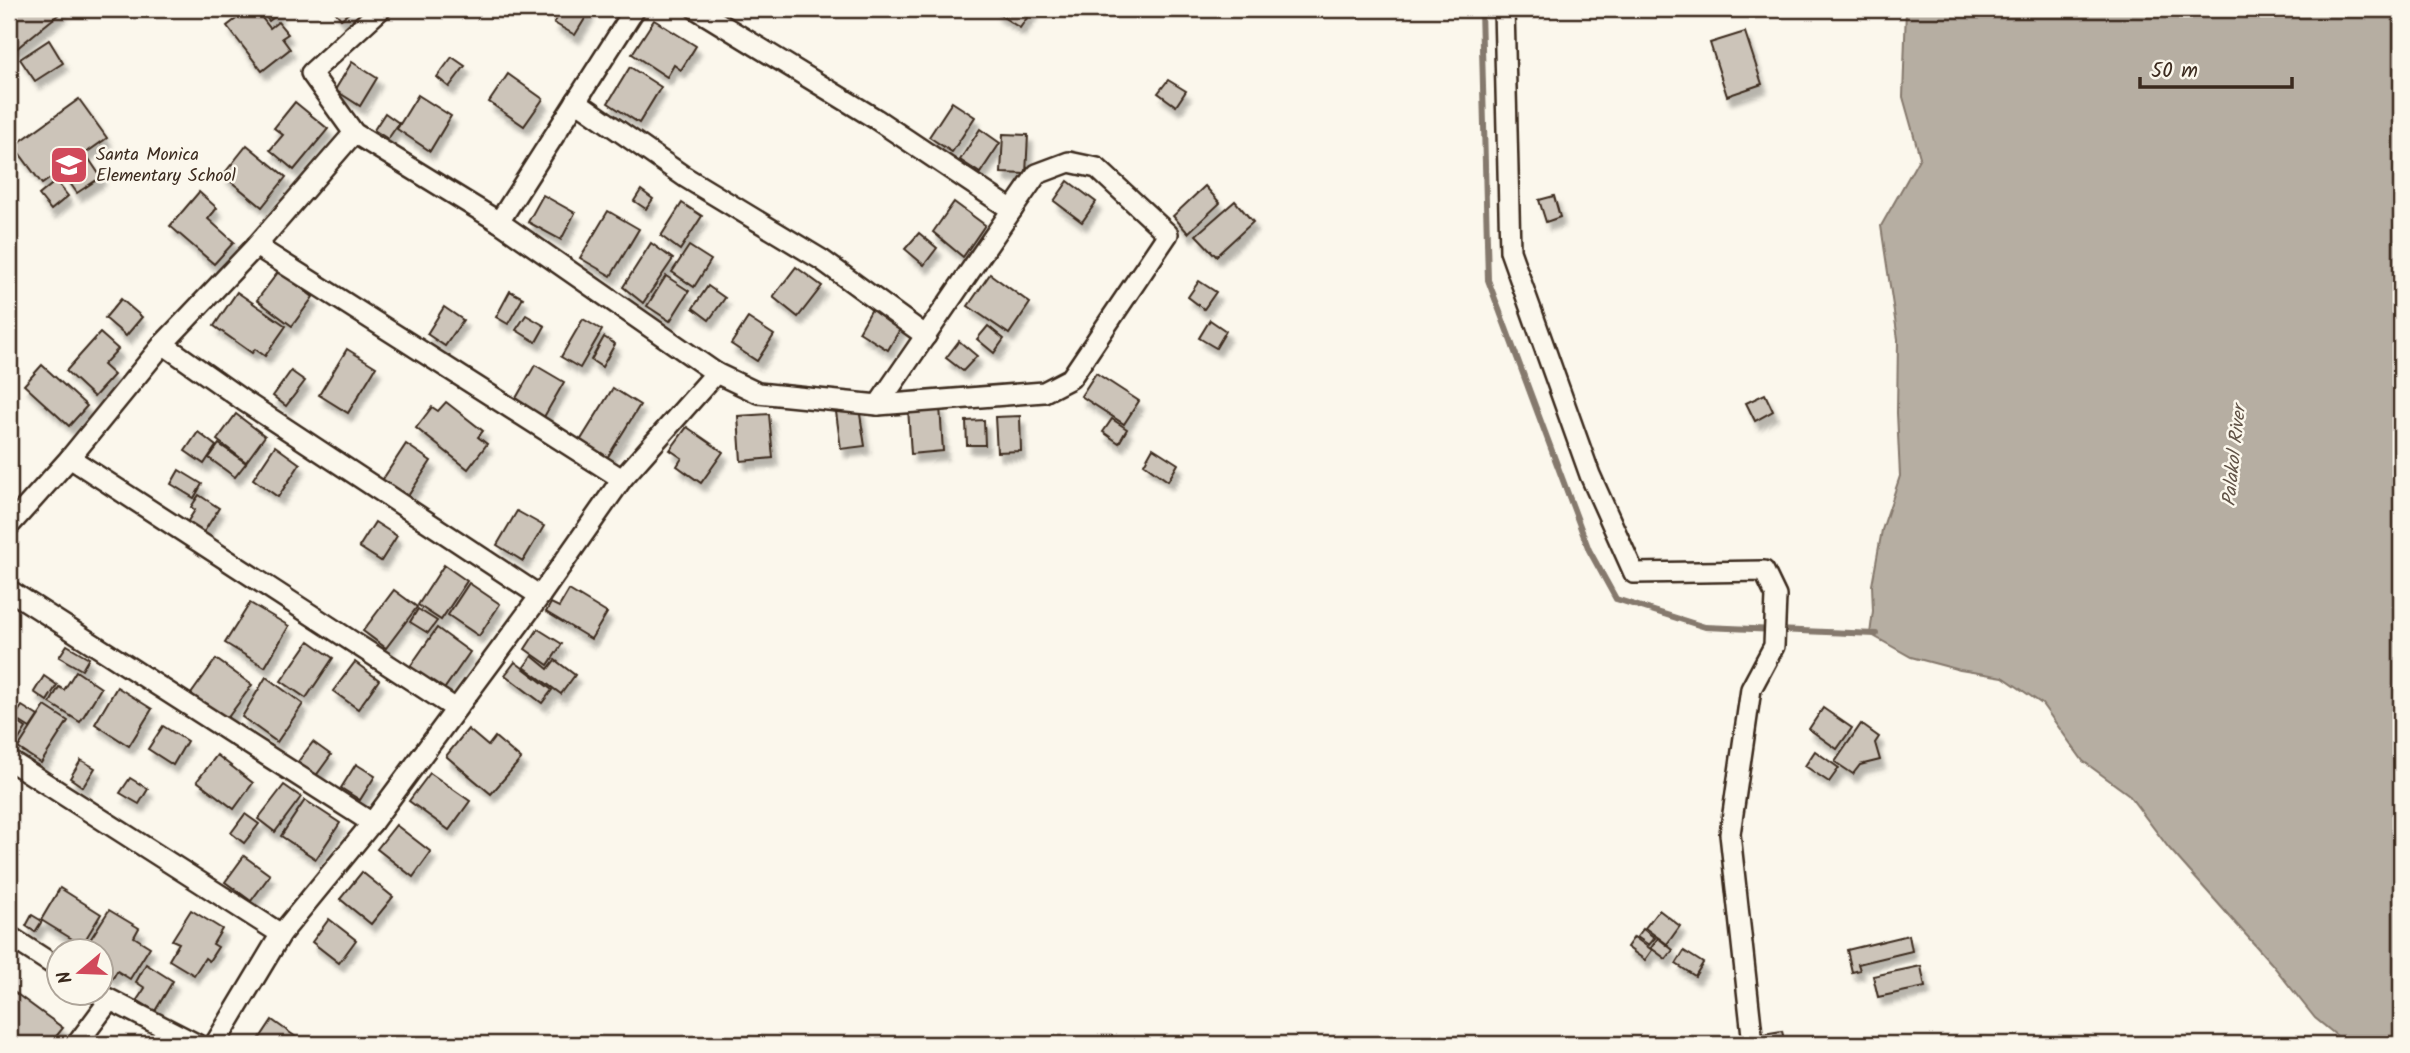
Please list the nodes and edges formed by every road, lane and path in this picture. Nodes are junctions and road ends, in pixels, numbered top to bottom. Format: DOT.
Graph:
graph roads {
  1 [pos="381,9"];
  2 [pos="635,9"];
  3 [pos="696,9"];
  4 [pos="1504,9"];
  5 [pos="576,101"];
  6 [pos="354,133"];
  7 [pos="1012,210"];
  8 [pos="499,222"];
  9 [pos="256,246"];
  10 [pos="926,336"];
  11 [pos="163,344"];
  12 [pos="716,373"];
  13 [pos="878,405"];
  14 [pos="70,458"];
  15 [pos="622,479"];
  16 [pos="9,526"];
  17 [pos="9,590"];
  18 [pos="540,596"];
  19 [pos="456,709"];
  20 [pos="9,760"];
  21 [pos="372,823"];
  22 [pos="281,934"];
  23 [pos="9,936"];
  24 [pos="46,960"];
  25 [pos="116,1004"];
  26 [pos="97,1007"];
  27 [pos="77,1044"];
  28 [pos="196,1044"];
  29 [pos="215,1044"];
  30 [pos="1753,1044"];
  1 -- 6 [label="street"];
  2 -- 5 [label="street"];
  3 -- 7 [label="street"];
  4 -- 30 [label="street"];
  5 -- 8 [label="street"];
  5 -- 10 [label="street"];
  6 -- 8 [label="street"];
  6 -- 9 [label="street"];
  7 -- 10 [label="street"];
  7 -- 13 [label="street"];
  8 -- 12 [label="street"];
  9 -- 11 [label="street"];
  9 -- 15 [label="street"];
  10 -- 13 [label="street"];
  11 -- 14 [label="street"];
  11 -- 18 [label="street"];
  12 -- 13 [label="street"];
  12 -- 15 [label="street"];
  14 -- 16 [label="street"];
  14 -- 19 [label="street"];
  15 -- 18 [label="street"];
  17 -- 21 [label="street"];
  18 -- 19 [label="street"];
  19 -- 21 [label="street"];
  20 -- 22 [label="street"];
  21 -- 22 [label="street"];
  22 -- 29 [label="street"];
  23 -- 24 [label="street"];
  25 -- 28 [label="street"];
  26 -- 27 [label="street"];
}
